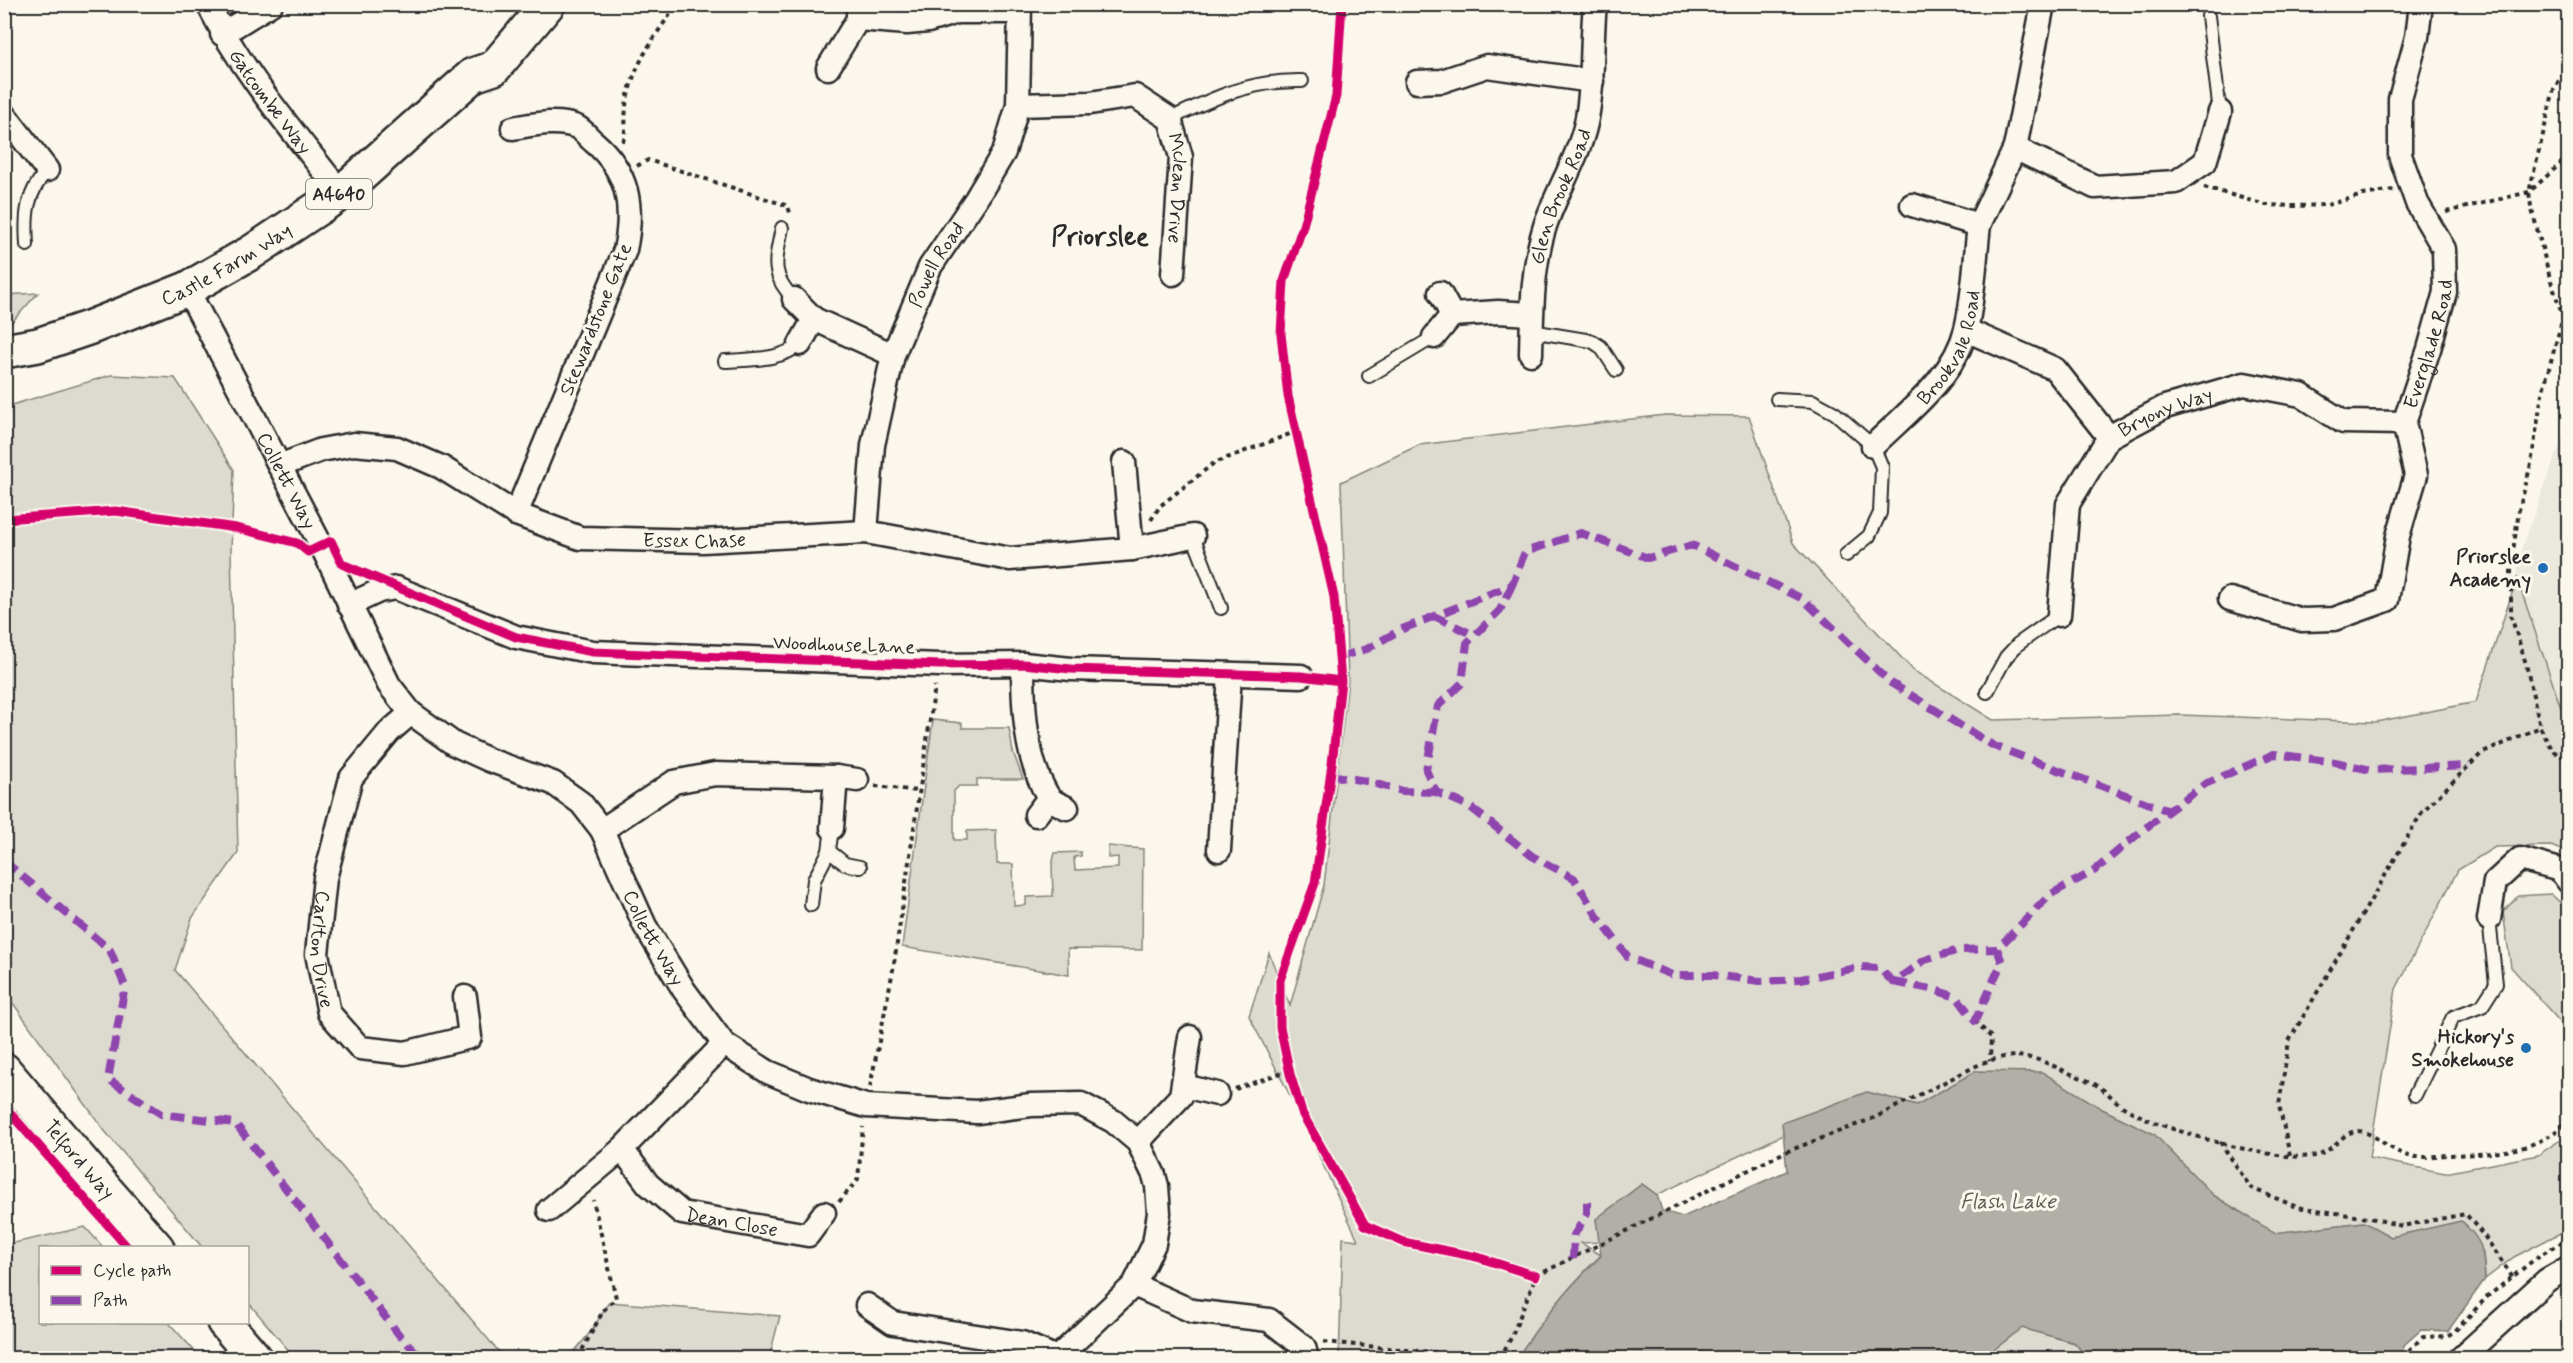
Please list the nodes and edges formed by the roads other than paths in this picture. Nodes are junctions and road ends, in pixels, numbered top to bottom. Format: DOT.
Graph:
graph roads {
  1 [pos="208,4"];
  2 [pos="271,4"];
  3 [pos="521,4"];
  4 [pos="548,4"];
  5 [pos="1595,4"];
  6 [pos="2043,4"];
  7 [pos="2421,4"];
  8 [pos="1019,8"];
  9 [pos="858,12"];
  10 [pos="2208,16"];
  11 [pos="222,34"];
  12 [pos="828,68"];
  13 [pos="473,75"];
  14 [pos="1302,81"];
  15 [pos="1592,81"];
  16 [pos="1417,82"];
  17 [pos="1018,105"];
  18 [pos="2220,112"];
  19 [pos="4,114"];
  20 [pos="1170,119"];
  21 [pos="513,128"];
  22 [pos="2015,148"];
  23 [pos="47,170"];
  24 [pos="341,193"];
  25 [pos="1912,205"];
  26 [pos="1979,225"];
  27 [pos="788,227"];
  28 [pos="27,245"];
  29 [pos="1173,274"];
  30 [pos="187,289"];
  31 [pos="1440,293"];
  32 [pos="794,299"];
  33 [pos="1452,315"];
  34 [pos="814,319"];
  35 [pos="1966,330"];
  36 [pos="1531,333"];
  37 [pos="1434,337"];
  38 [pos="800,344"];
  39 [pos="38,345"];
  40 [pos="4,351"];
  41 [pos="893,355"];
  42 [pos="725,361"];
  43 [pos="4,367"];
  44 [pos="1616,370"];
  45 [pos="1369,376"];
  46 [pos="1777,399"];
  47 [pos="2404,423"];
  48 [pos="2109,437"];
  49 [pos="1873,446"];
  50 [pos="1124,462"];
  51 [pos="279,466"];
  52 [pos="516,514"];
  53 [pos="866,532"];
  54 [pos="1193,536"];
  55 [pos="1132,549"];
  56 [pos="1846,555"];
  57 [pos="2230,599"];
  58 [pos="349,605"];
  59 [pos="1221,608"];
  60 [pos="2059,615"];
  61 [pos="1023,664"];
  62 [pos="1230,674"];
  63 [pos="1301,676"];
  64 [pos="1988,692"];
  65 [pos="411,713"];
  66 [pos="1051,807"];
  67 [pos="832,828"];
  68 [pos="602,830"];
  69 [pos="1219,850"];
  70 [pos="829,851"];
  71 [pos="860,867"];
  72 [pos="2568,881"];
  73 [pos="811,905"];
  74 [pos="2489,919"];
  75 [pos="465,997"];
  76 [pos="1190,1037"];
  77 [pos="724,1044"];
  78 [pos="4,1070"];
  79 [pos="1184,1086"];
  80 [pos="1217,1094"];
  81 [pos="2415,1095"];
  82 [pos="1138,1142"];
  83 [pos="622,1149"];
  84 [pos="549,1210"];
  85 [pos="824,1213"];
  86 [pos="155,1246"];
  87 [pos="2568,1268"];
  88 [pos="1134,1285"];
  89 [pos="867,1305"];
  90 [pos="225,1324"];
  91 [pos="1306,1353"];
  92 [pos="1057,1358"];
  93 [pos="255,1359"];
  94 [pos="2461,1359"];
  1 -- 11 [label="street, Gatcombe Way"];
  2 -- 11 [label="street"];
  3 -- 13 [label="main road, Castle Farm Way / A4640"];
  4 -- 13 [label="main road, Castle Farm Way / A4640"];
  5 -- 15 [label="street, Glen Brook Road"];
  6 -- 22 [label="street, Brookvale Road"];
  7 -- 47 [label="street, Everglade Road"];
  8 -- 9 [label="street"];
  8 -- 17 [label="street, Powell Road"];
  9 -- 12 [label="street"];
  10 -- 18 [label="lane"];
  11 -- 24 [label="street, Gatcombe Way"];
  13 -- 24 [label="main road, Castle Farm Way / A4640"];
  14 -- 20 [label="lane"];
  15 -- 16 [label="street"];
  15 -- 36 [label="street, Glen Brook Road"];
  17 -- 20 [label="street, Mclean Drive"];
  17 -- 41 [label="street, Powell Road"];
  18 -- 22 [label="street"];
  19 -- 23 [label="street"];
  20 -- 29 [label="street, Mclean Drive"];
  21 -- 52 [label="street, Stewardstone Gate"];
  22 -- 26 [label="street, Brookvale Road"];
  23 -- 28 [label="lane"];
  24 -- 30 [label="main road, Castle Farm Way / A4640"];
  25 -- 26 [label="street"];
  26 -- 35 [label="street, Brookvale Road"];
  27 -- 32 [label="lane"];
  30 -- 39 [label="main road, Castle Farm Way / A4640"];
  30 -- 51 [label="street, Collett Way"];
  31 -- 33 [label="street"];
  32 -- 34 [label="street"];
  33 -- 36 [label="street"];
  33 -- 37 [label="street"];
  34 -- 38 [label="street"];
  34 -- 41 [label="street"];
  35 -- 48 [label="street"];
  35 -- 49 [label="street, Brookvale Road"];
  36 -- 44 [label="lane"];
  37 -- 45 [label="lane"];
  38 -- 42 [label="lane"];
  39 -- 40 [label="main road, A4640"];
  39 -- 43 [label="main road, A4640"];
  41 -- 53 [label="street, Powell Road"];
  46 -- 49 [label="lane"];
  47 -- 48 [label="street, Bryony Way"];
  47 -- 57 [label="street, Everglade Road"];
  48 -- 60 [label="street, Bryony Way"];
  49 -- 56 [label="lane"];
  50 -- 55 [label="street"];
  51 -- 52 [label="street, Essex Chase"];
  51 -- 58 [label="street, Collett Way"];
  52 -- 53 [label="street, Essex Chase"];
  53 -- 55 [label="street, Essex Chase"];
  54 -- 55 [label="street, Essex Chase"];
  54 -- 59 [label="lane"];
  58 -- 61 [label="street, Woodhouse Lane"];
  58 -- 65 [label="street, Collett Way"];
  60 -- 64 [label="lane"];
  61 -- 62 [label="street, Woodhouse Lane"];
  61 -- 66 [label="street"];
  62 -- 63 [label="street, Woodhouse Lane"];
  62 -- 69 [label="street"];
  65 -- 68 [label="street, Collett Way"];
  65 -- 75 [label="street, Carlton Drive"];
  67 -- 68 [label="street"];
  67 -- 70 [label="lane"];
  68 -- 77 [label="street, Collett Way"];
  70 -- 71 [label="lane"];
  70 -- 73 [label="lane"];
  72 -- 74 [label="street"];
  74 -- 81 [label="lane"];
  76 -- 79 [label="street"];
  77 -- 82 [label="street, Collett Way"];
  77 -- 83 [label="street"];
  78 -- 86 [label="main road, Telford Way"];
  79 -- 80 [label="street"];
  79 -- 82 [label="street"];
  82 -- 88 [label="street, Collett Way"];
  83 -- 84 [label="street"];
  83 -- 85 [label="street, Dean Close"];
  87 -- 94 [label="street"];
  88 -- 91 [label="street"];
  88 -- 92 [label="street, Collett Way"];
  89 -- 92 [label="street"];
  90 -- 93 [label="main road"];
}
